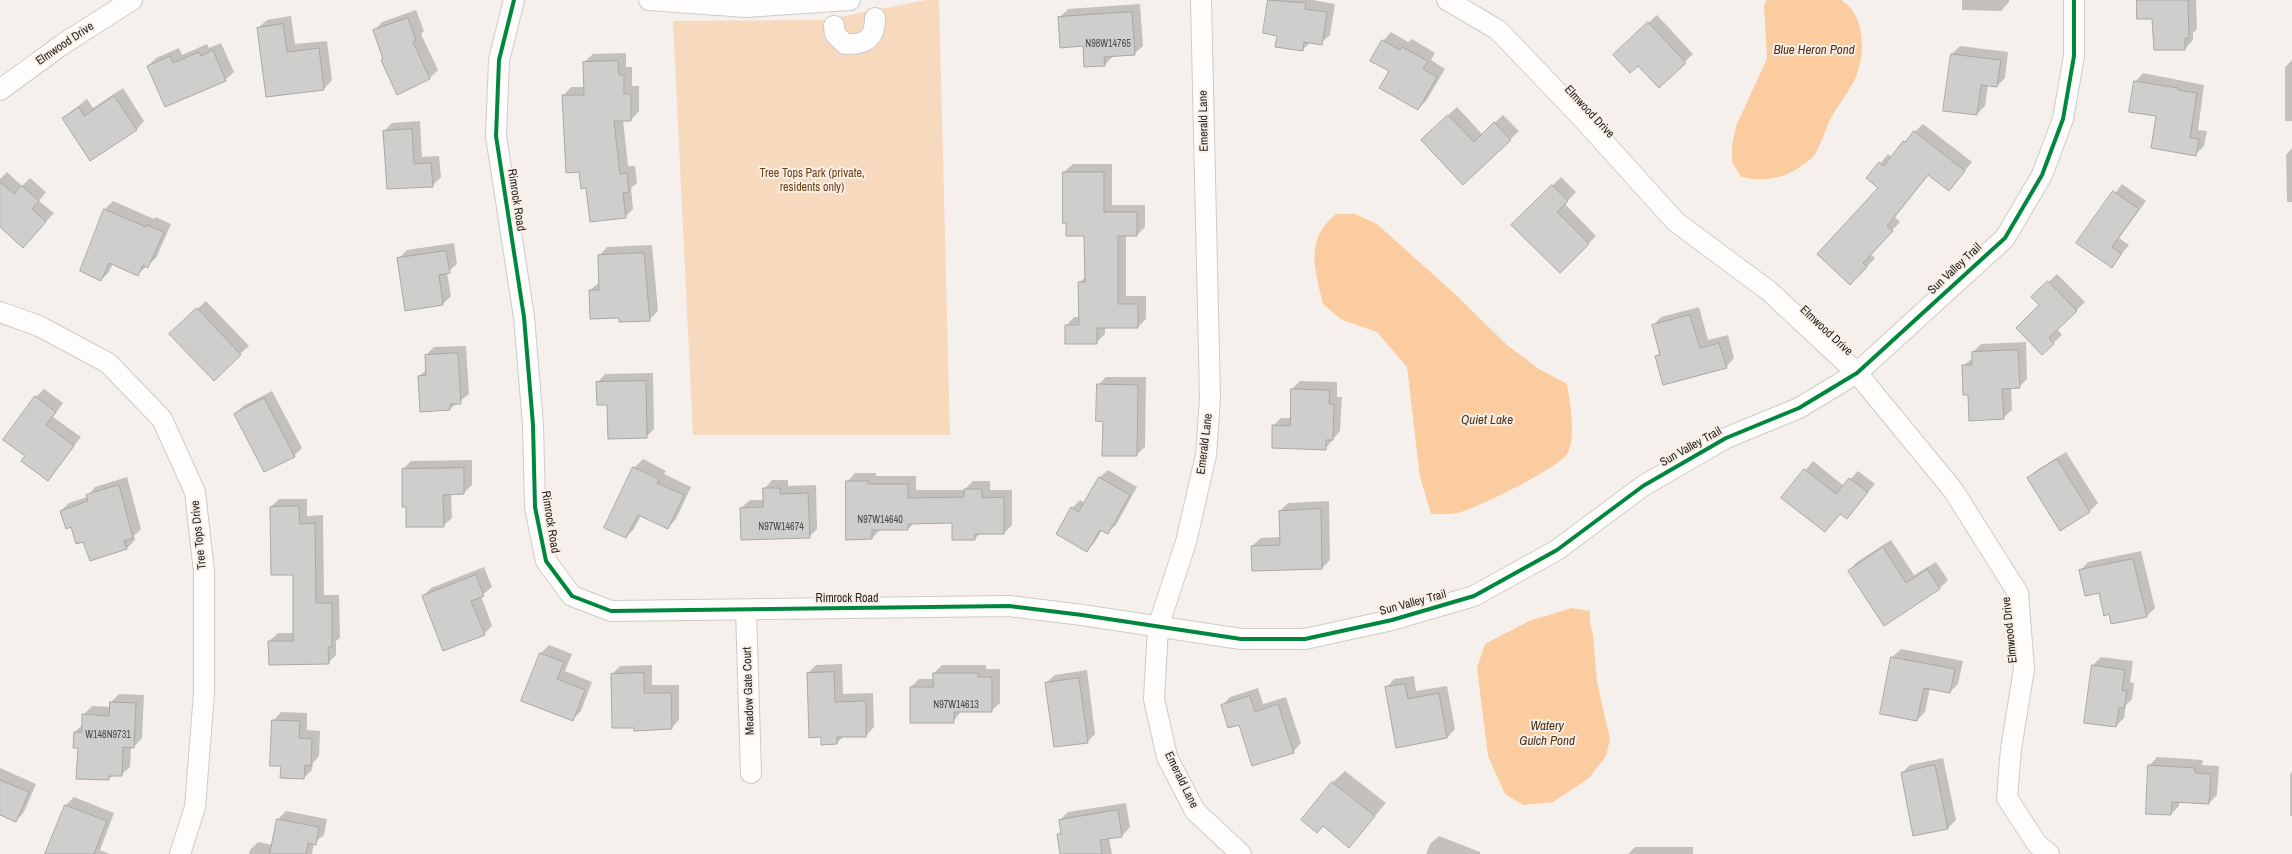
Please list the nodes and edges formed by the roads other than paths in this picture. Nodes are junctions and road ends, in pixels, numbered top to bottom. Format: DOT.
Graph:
graph roads {
  1 [pos="132,0"];
  2 [pos="514,0"];
  3 [pos="649,0"];
  4 [pos="849,0"];
  5 [pos="1201,0"];
  6 [pos="1447,0"];
  7 [pos="2074,0"];
  8 [pos="875,18"];
  9 [pos="834,26"];
  10 [pos="0,90"];
  11 [pos="0,312"];
  12 [pos="1857,373"];
  13 [pos="746,610"];
  14 [pos="1158,627"];
  15 [pos="751,773"];
  16 [pos="180,854"];
  17 [pos="1241,854"];
  18 [pos="2049,854"];
  1 -- 10 [label="street, Elmwood Drive"];
  2 -- 13 [label="street, Rimrock Road"];
  3 -- 4 [label="street"];
  5 -- 14 [label="street, Emerald Lane"];
  6 -- 12 [label="street, Elmwood Drive"];
  7 -- 12 [label="street, Sun Valley Trail"];
  8 -- 9 [label="street"];
  11 -- 16 [label="street, Tree Tops Drive"];
  12 -- 14 [label="street, Sun Valley Trail"];
  12 -- 18 [label="street, Elmwood Drive"];
  13 -- 14 [label="street, Rimrock Road"];
  13 -- 15 [label="street, Meadow Gate Court"];
  14 -- 17 [label="street, Emerald Lane"];
}
